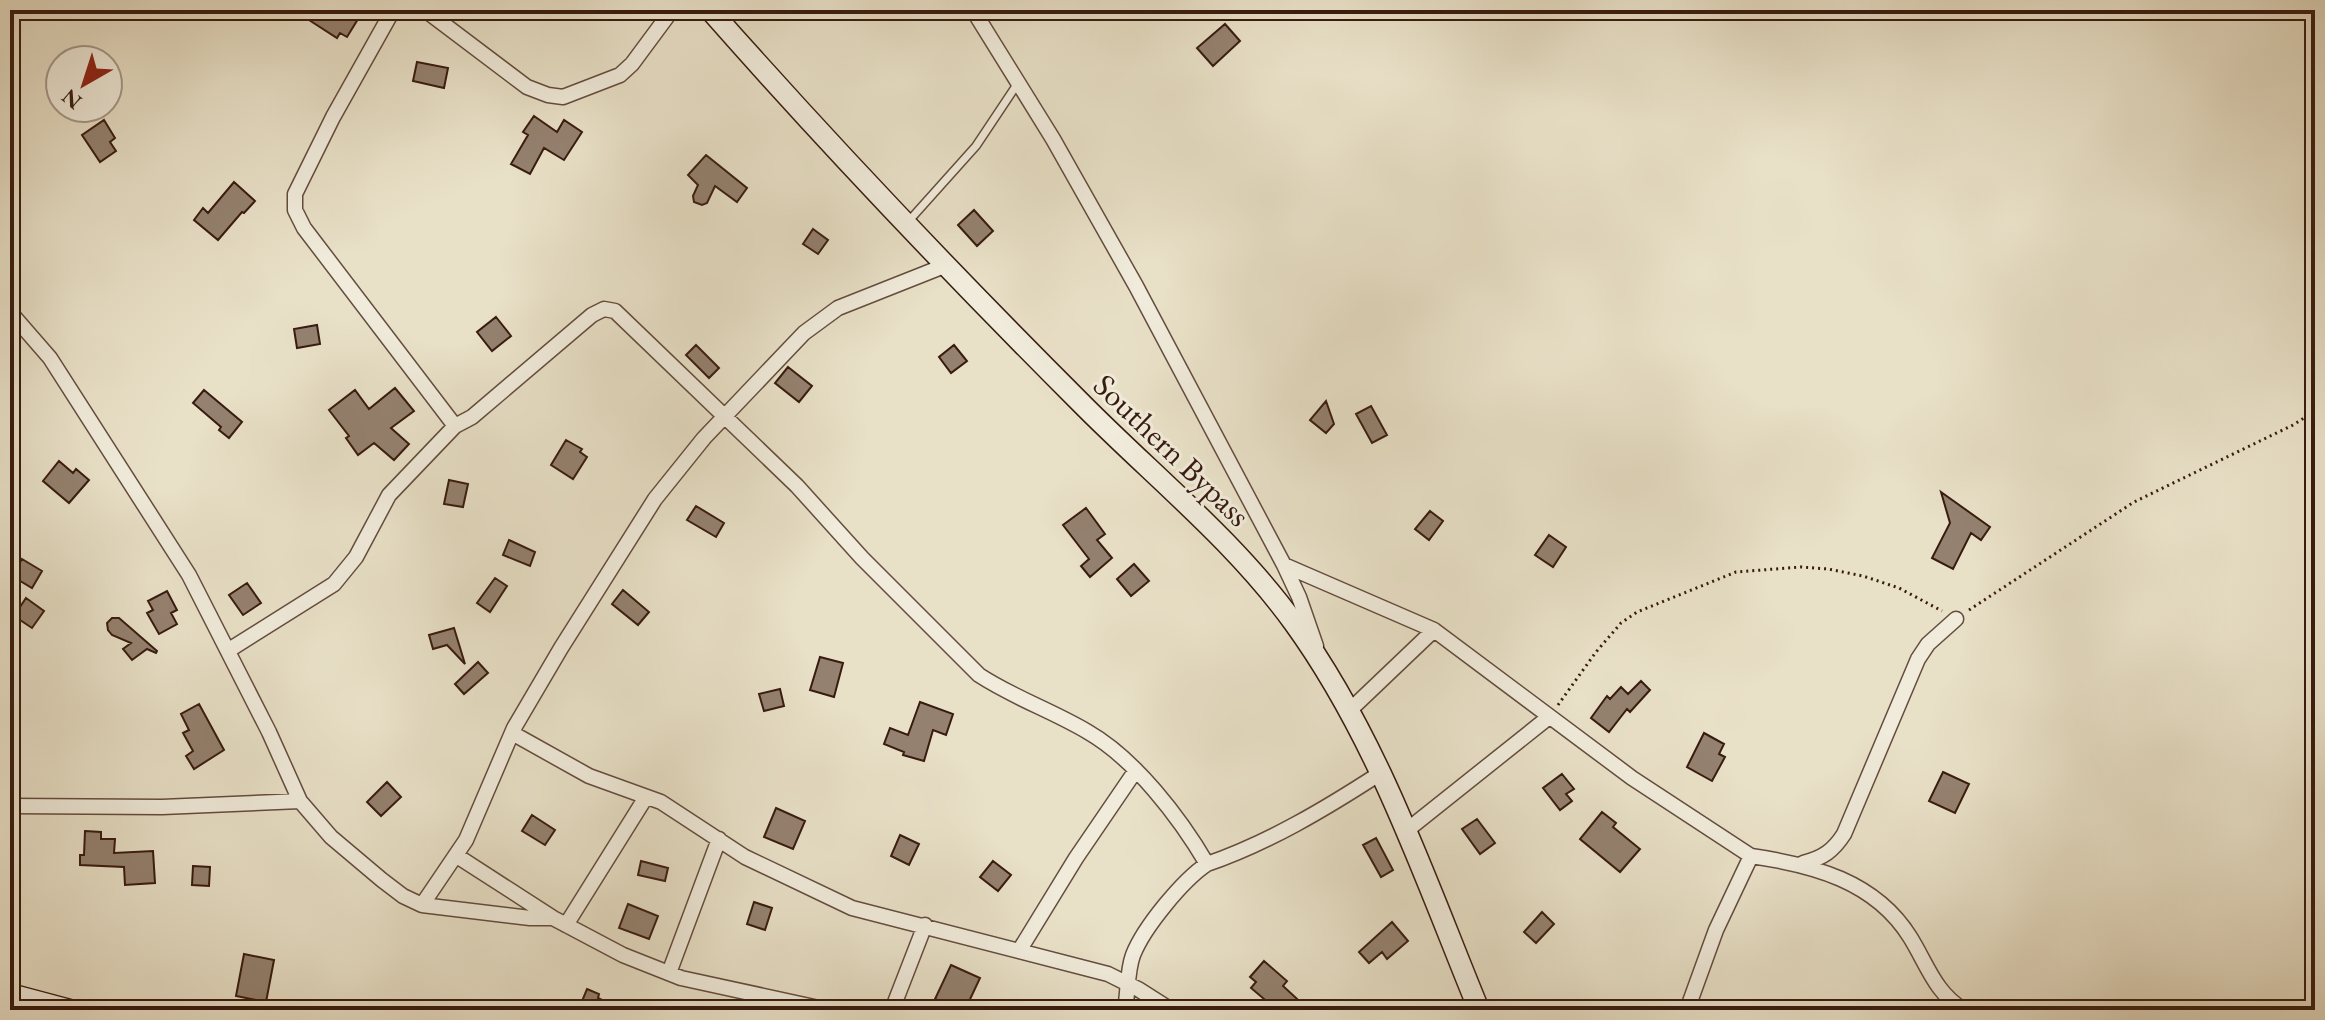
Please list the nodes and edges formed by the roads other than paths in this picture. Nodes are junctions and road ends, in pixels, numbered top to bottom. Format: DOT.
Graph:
graph roads {
  1 [pos="393,10"];
  2 [pos="425,10"];
  3 [pos="672,10"];
  4 [pos="710,10"];
  5 [pos="973,10"];
  6 [pos="1019,82"];
  7 [pos="905,225"];
  8 [pos="944,266"];
  9 [pos="10,312"];
  10 [pos="724,415"];
  11 [pos="455,426"];
  12 [pos="1284,565"];
  13 [pos="1956,619"];
  14 [pos="1434,630"];
  15 [pos="229,650"];
  16 [pos="1322,666"];
  17 [pos="1348,712"];
  18 [pos="1549,717"];
  19 [pos="512,733"];
  20 [pos="1136,770"];
  21 [pos="1379,774"];
  22 [pos="646,797"];
  23 [pos="300,801"];
  24 [pos="10,806"];
  25 [pos="1406,831"];
  26 [pos="719,839"];
  27 [pos="457,856"];
  28 [pos="1751,856"];
  29 [pos="1803,863"];
  30 [pos="1207,864"];
  31 [pos="422,905"];
  32 [pos="560,921"];
  33 [pos="925,925"];
  34 [pos="1019,951"];
  35 [pos="669,973"];
  36 [pos="1129,985"];
  37 [pos="10,994"];
  38 [pos="70,1010"];
  39 [pos="828,1010"];
  40 [pos="892,1010"];
  41 [pos="1125,1010"];
  42 [pos="1171,1010"];
  43 [pos="1479,1010"];
  44 [pos="1687,1010"];
  45 [pos="1964,1010"];
  1 -- 11 [label="street"];
  2 -- 3 [label="street"];
  4 -- 7 [label="street, Southern Bypass"];
  5 -- 6 [label="street"];
  6 -- 7 [label="lane"];
  6 -- 12 [label="street"];
  7 -- 8 [label="street, Southern Bypass"];
  8 -- 10 [label="street"];
  8 -- 16 [label="street, Southern Bypass"];
  9 -- 15 [label="street"];
  10 -- 11 [label="street"];
  10 -- 19 [label="street"];
  10 -- 20 [label="street"];
  11 -- 15 [label="street"];
  12 -- 14 [label="street"];
  12 -- 16 [label="street"];
  13 -- 29 [label="street"];
  14 -- 17 [label="street"];
  14 -- 18 [label="street"];
  15 -- 23 [label="street"];
  16 -- 17 [label="street, Southern Bypass"];
  17 -- 21 [label="street, Southern Bypass"];
  18 -- 25 [label="street"];
  18 -- 28 [label="street"];
  19 -- 22 [label="street"];
  19 -- 27 [label="street"];
  20 -- 30 [label="street"];
  20 -- 34 [label="street"];
  21 -- 25 [label="street, Southern Bypass"];
  21 -- 30 [label="street"];
  22 -- 26 [label="street"];
  22 -- 32 [label="street"];
  23 -- 24 [label="street"];
  23 -- 31 [label="street"];
  25 -- 43 [label="street, Southern Bypass"];
  26 -- 33 [label="street"];
  26 -- 35 [label="street"];
  27 -- 31 [label="street"];
  27 -- 32 [label="street"];
  28 -- 29 [label="street"];
  28 -- 44 [label="street"];
  29 -- 45 [label="street"];
  30 -- 36 [label="street"];
  31 -- 32 [label="street"];
  32 -- 35 [label="street"];
  33 -- 34 [label="street"];
  33 -- 40 [label="street"];
  34 -- 36 [label="street"];
  35 -- 39 [label="street"];
  36 -- 41 [label="street"];
  36 -- 42 [label="street"];
  37 -- 38 [label="street"];
}
